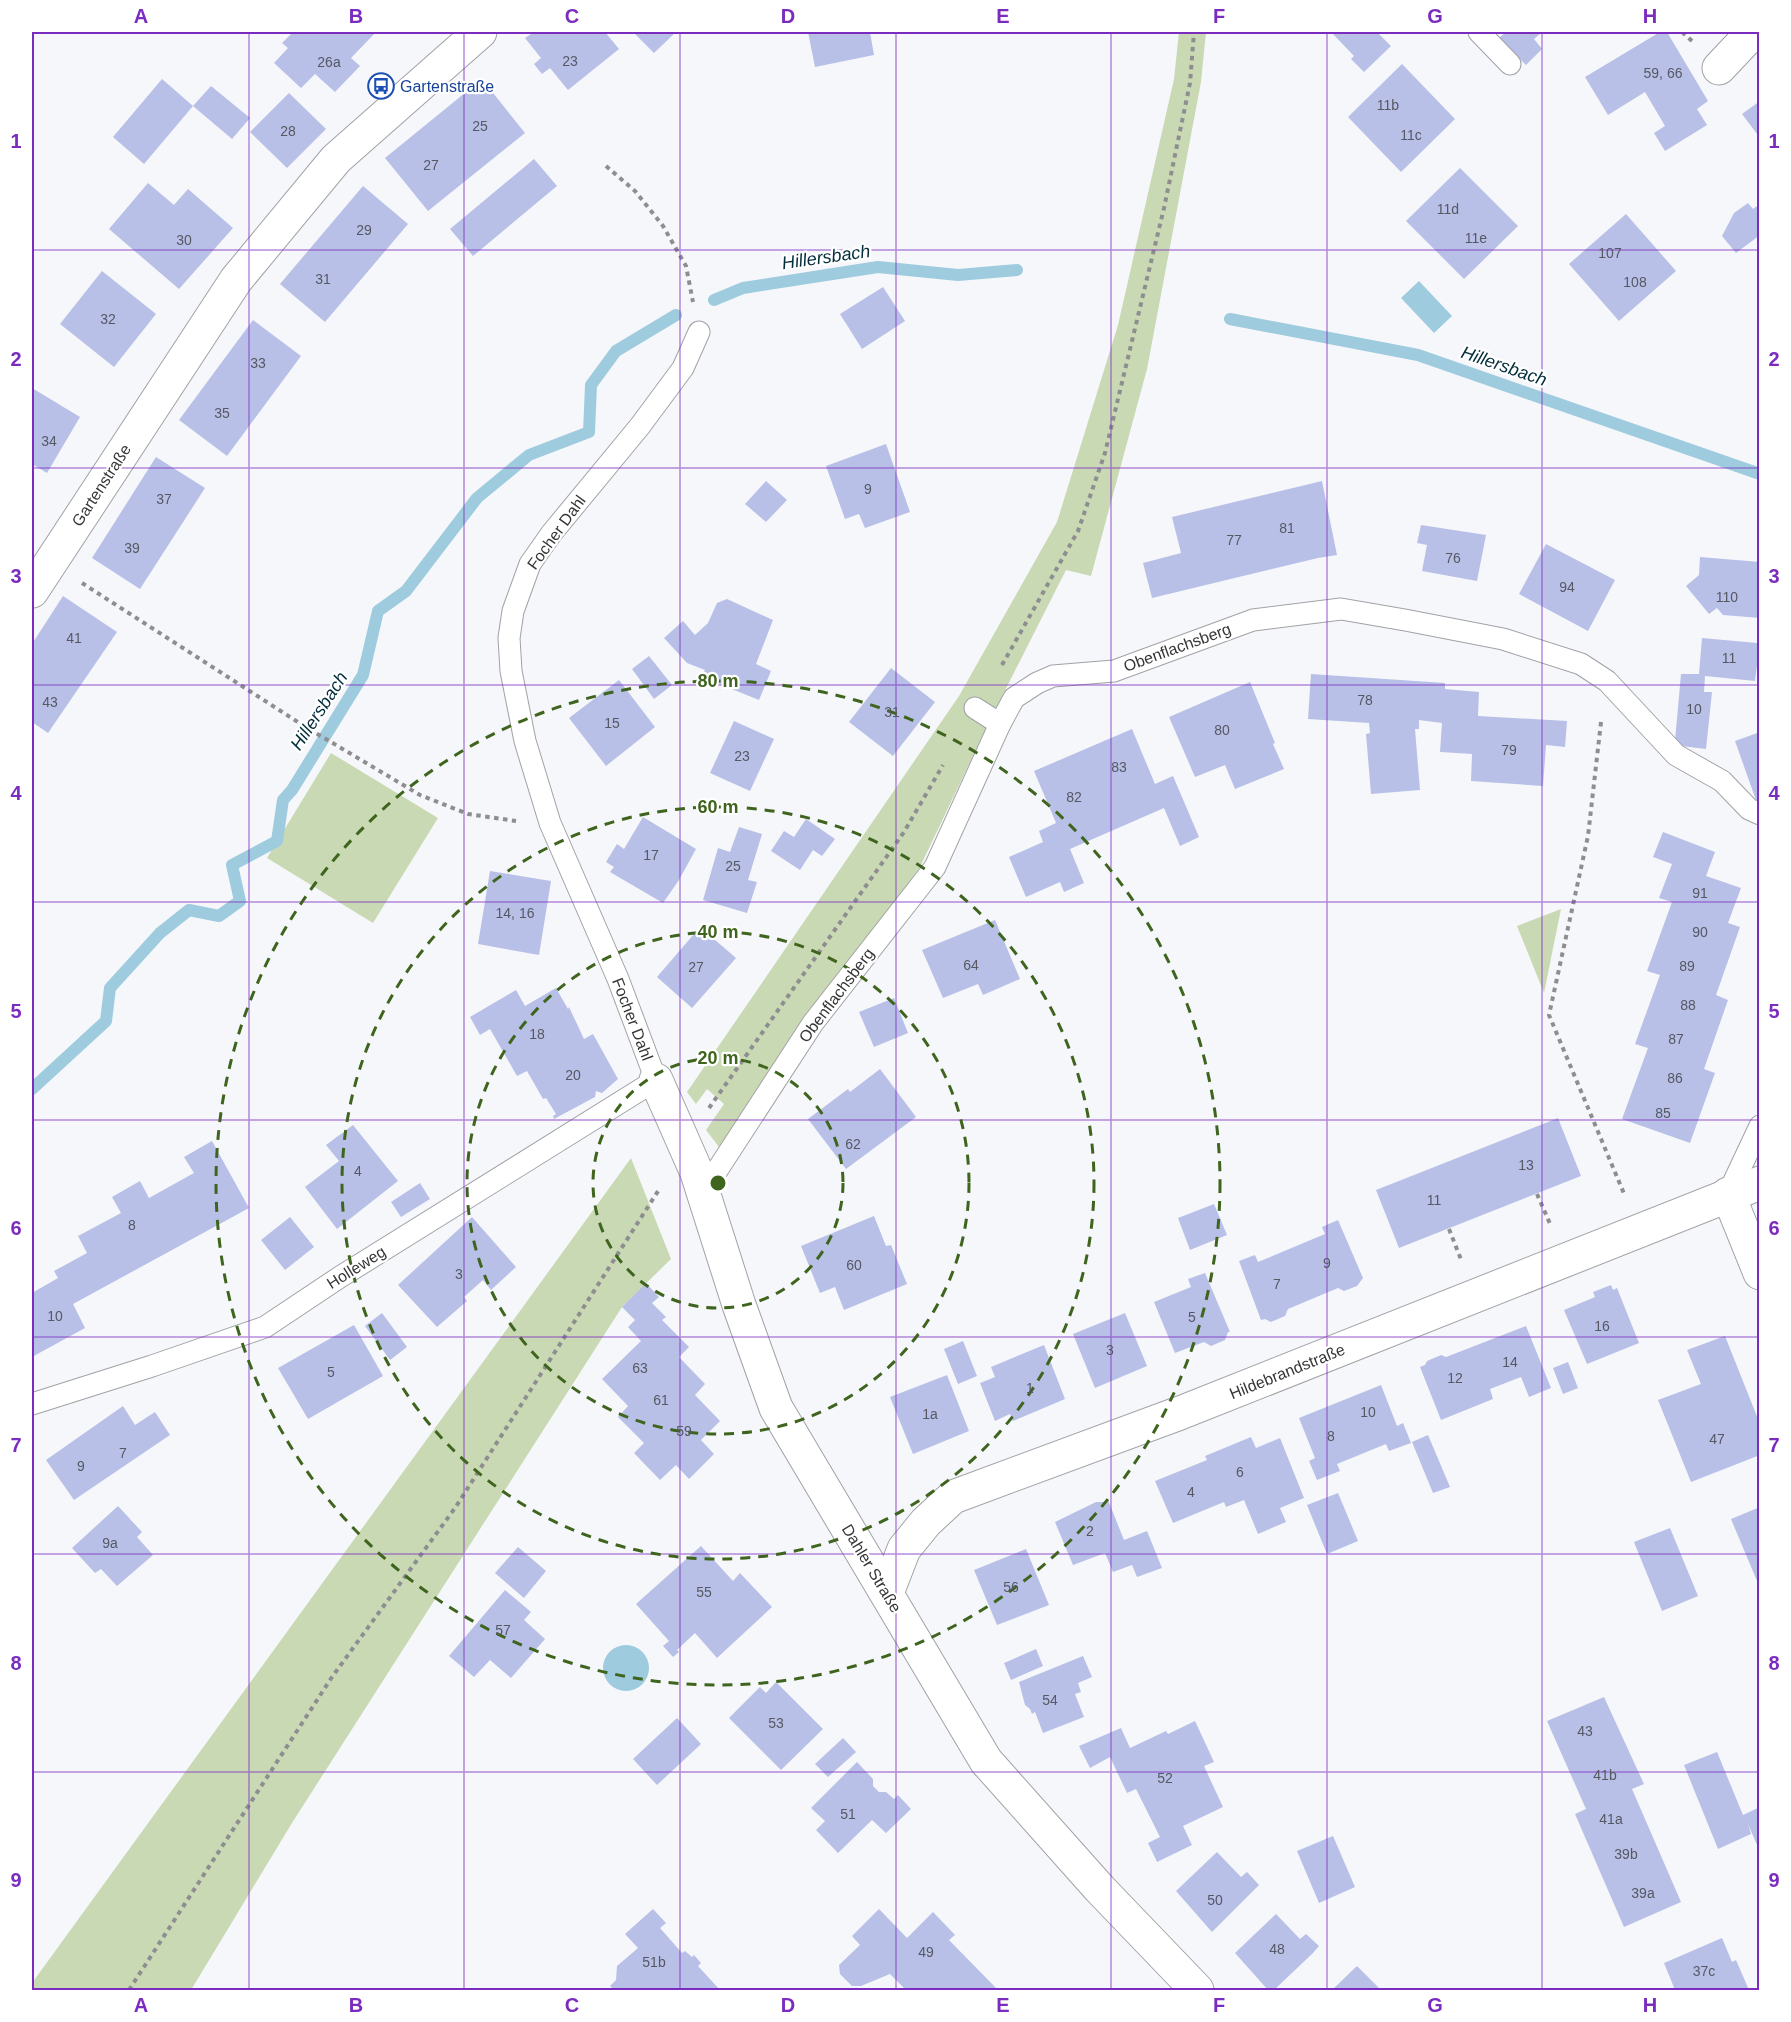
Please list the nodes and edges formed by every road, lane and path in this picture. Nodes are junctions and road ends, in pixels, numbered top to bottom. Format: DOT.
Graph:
graph roads {
  1 [pos="480,32"];
  2 [pos="1194,32"];
  3 [pos="1479,32"];
  4 [pos="1753,32"];
  5 [pos="1510,64"];
  6 [pos="1719,68"];
  7 [pos="606,166"];
  8 [pos="699,332"];
  9 [pos="50,562"];
  10 [pos="32,591"];
  11 [pos="1605,680"];
  12 [pos="975,708"];
  13 [pos="1000,724"];
  14 [pos="945,760"];
  15 [pos="1760,814"];
  16 [pos="516,821"];
  17 [pos="656,1080"];
  18 [pos="1760,1126"];
  19 [pos="684,1145"];
  20 [pos="1760,1183"];
  21 [pos="703,1192"];
  22 [pos="1728,1194"];
  23 [pos="1640,1231"];
  24 [pos="1760,1273"];
  25 [pos="32,1404"];
  26 [pos="887,1593"];
  27 [pos="129,1990"];
  28 [pos="1197,1990"];
  1 -- 9 [label="street, Gartenstraße"];
  2 -- 12 [label="path"];
  3 -- 5 [label="lane"];
  4 -- 6 [label="street"];
  7 -- 8 [label="path"];
  8 -- 17 [label="lane, Focher Dahl"];
  9 -- 10 [label="street, Gartenstraße"];
  9 -- 16 [label="path"];
  11 -- 13 [label="lane, Obenflachsberg"];
  11 -- 15 [label="lane, Obenflachsberg"];
  11 -- 23 [label="path"];
  12 -- 13 [label="lane"];
  13 -- 21 [label="lane, Obenflachsberg"];
  14 -- 19 [label="path"];
  17 -- 19 [label="street, Dahler Straße"];
  17 -- 25 [label="lane, Holleweg"];
  18 -- 22 [label="lane"];
  19 -- 21 [label="street, Dahler Straße"];
  19 -- 27 [label="path"];
  20 -- 22 [label="street, Hildebrandstraße"];
  21 -- 26 [label="street, Dahler Straße"];
  22 -- 23 [label="street, Hildebrandstraße"];
  22 -- 24 [label="street"];
  23 -- 26 [label="street, Hildebrandstraße"];
  26 -- 28 [label="street, Dahler Straße"];
}
